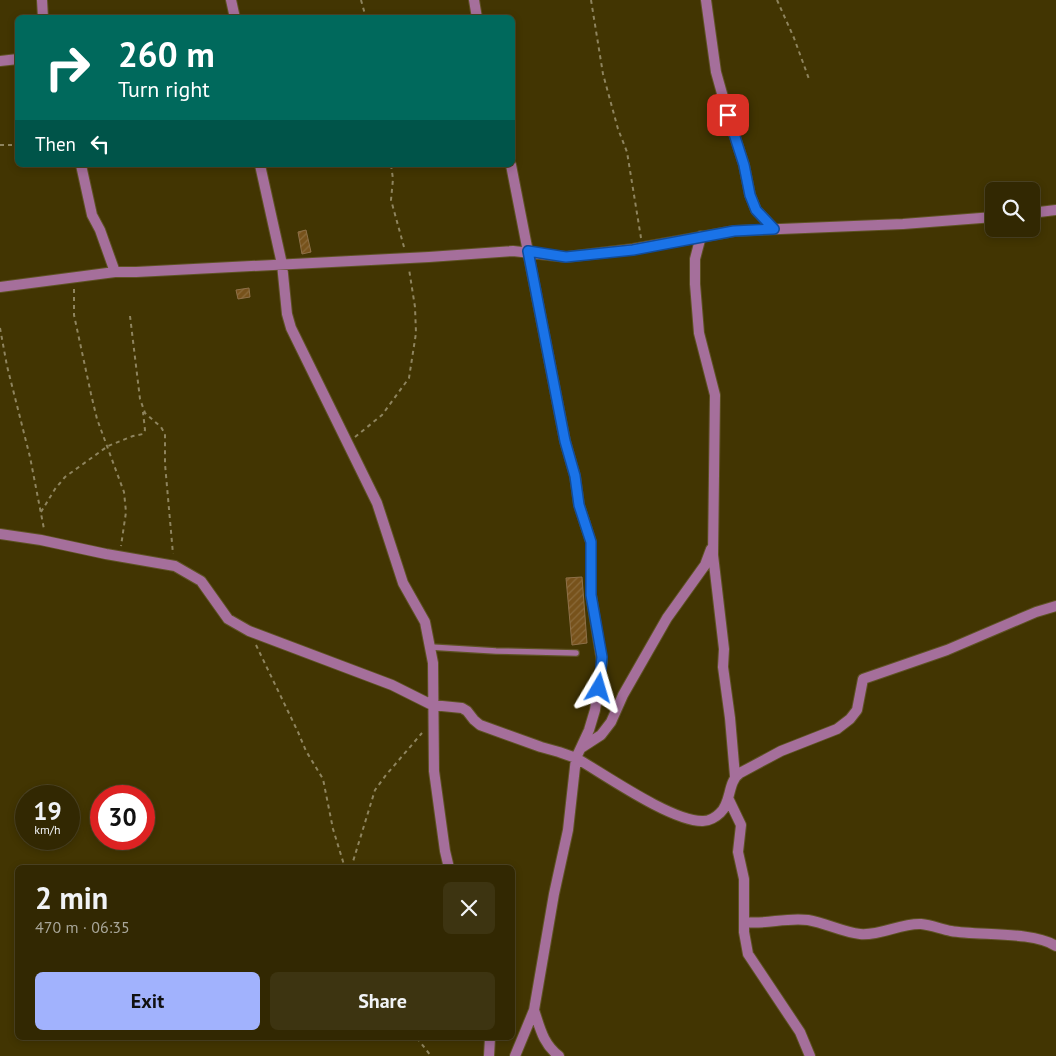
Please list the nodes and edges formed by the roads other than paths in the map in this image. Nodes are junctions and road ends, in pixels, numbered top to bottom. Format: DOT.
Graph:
graph roads {
  1 [pos="42,0"];
  2 [pos="232,0"];
  3 [pos="474,0"];
  4 [pos="706,0"];
  5 [pos="43,15"];
  6 [pos="235,15"];
  7 [pos="476,15"];
  8 [pos="15,59"];
  9 [pos="0,61"];
  10 [pos="81,167"];
  11 [pos="260,167"];
  12 [pos="512,167"];
  13 [pos="1056,210"];
  14 [pos="1040,212"];
  15 [pos="985,218"];
  16 [pos="774,229"];
  17 [pos="701,236"];
  18 [pos="528,251"];
  19 [pos="282,264"];
  20 [pos="115,272"];
  21 [pos="0,287"];
  22 [pos="0,534"];
  23 [pos="713,540"];
  24 [pos="1056,606"];
  25 [pos="430,646"];
  26 [pos="576,653"];
  27 [pos="432,705"];
  28 [pos="578,754"];
  29 [pos="735,776"];
  30 [pos="729,800"];
  31 [pos="448,865"];
  32 [pos="744,922"];
  33 [pos="1056,946"];
  34 [pos="534,1010"];
  35 [pos="490,1040"];
  36 [pos="489,1056"];
  37 [pos="515,1056"];
  38 [pos="559,1056"];
  39 [pos="810,1056"];
  1 -- 5 [label="street"];
  2 -- 6 [label="street"];
  3 -- 7 [label="street"];
  4 -- 16 [label="street"];
  8 -- 9 [label="street"];
  10 -- 20 [label="street"];
  11 -- 19 [label="street"];
  12 -- 18 [label="street"];
  13 -- 14 [label="street"];
  15 -- 16 [label="street"];
  16 -- 17 [label="street"];
  17 -- 18 [label="street"];
  17 -- 23 [label="street"];
  18 -- 19 [label="street"];
  18 -- 28 [label="street"];
  19 -- 20 [label="street"];
  19 -- 25 [label="street"];
  20 -- 21 [label="street"];
  22 -- 27 [label="street"];
  23 -- 28 [label="street"];
  23 -- 29 [label="street"];
  24 -- 29 [label="street"];
  25 -- 26 [label="lane"];
  25 -- 27 [label="street"];
  27 -- 28 [label="street"];
  27 -- 31 [label="street"];
  28 -- 30 [label="street"];
  28 -- 34 [label="street"];
  29 -- 30 [label="street"];
  30 -- 32 [label="street"];
  32 -- 33 [label="street"];
  32 -- 39 [label="street"];
  34 -- 37 [label="street"];
  34 -- 38 [label="street"];
  35 -- 36 [label="street"];
}
